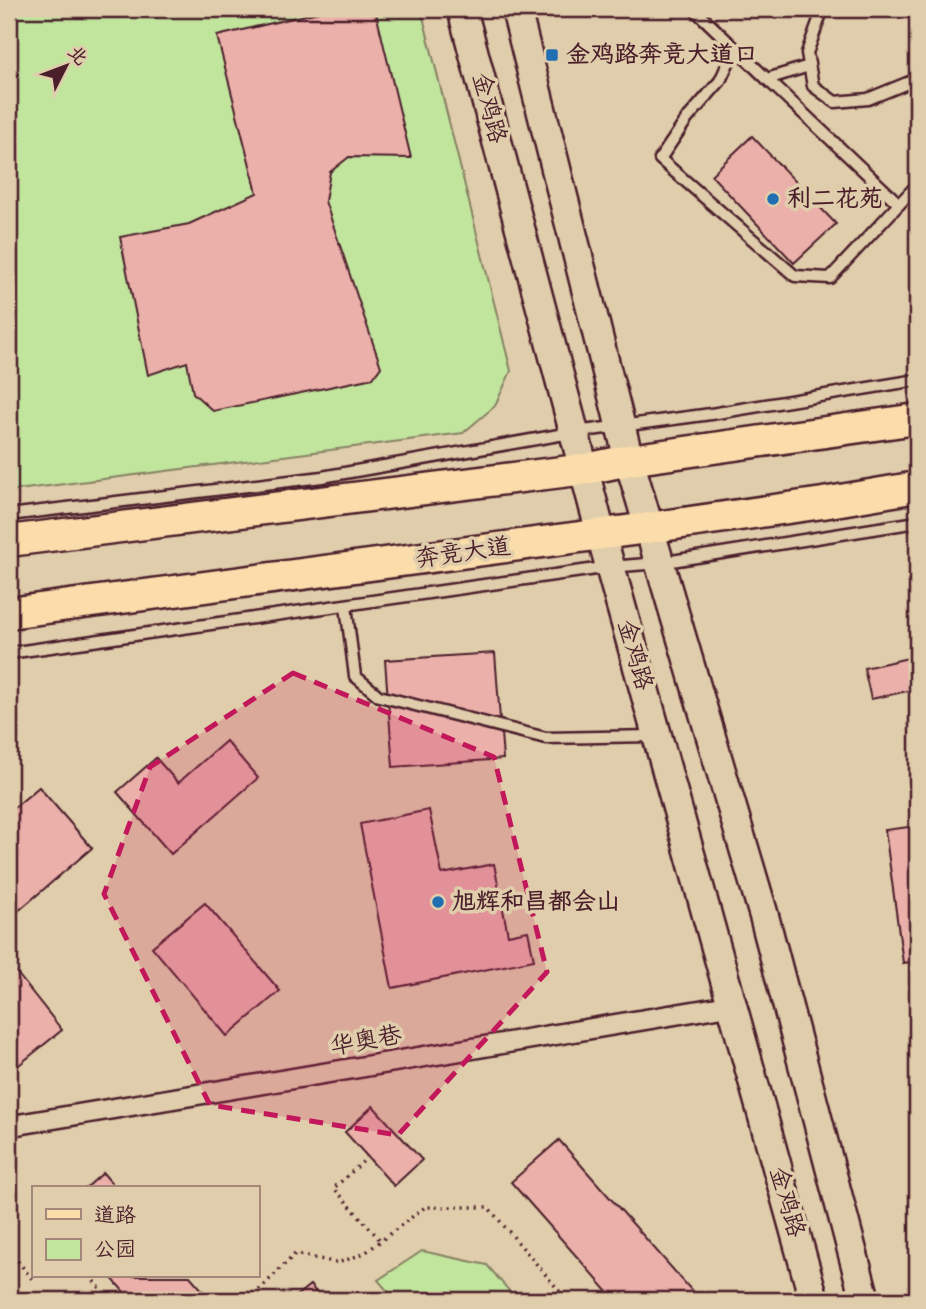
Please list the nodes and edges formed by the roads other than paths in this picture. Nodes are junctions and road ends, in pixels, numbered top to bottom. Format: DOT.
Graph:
graph roads {
  1 [pos="462,9"];
  2 [pos="516,9"];
  3 [pos="694,9"];
  4 [pos="820,9"];
  5 [pos="735,48"];
  6 [pos="809,66"];
  7 [pos="767,79"];
  8 [pos="917,79"];
  9 [pos="917,185"];
  10 [pos="899,204"];
  11 [pos="917,380"];
  12 [pos="917,419"];
  13 [pos="620,427"];
  14 [pos="576,432"];
  15 [pos="629,460"];
  16 [pos="586,469"];
  17 [pos="917,487"];
  18 [pos="9,515"];
  19 [pos="917,522"];
  20 [pos="648,528"];
  21 [pos="601,534"];
  22 [pos="9,541"];
  23 [pos="659,563"];
  24 [pos="610,568"];
  25 [pos="346,606"];
  26 [pos="9,613"];
  27 [pos="9,653"];
  28 [pos="657,736"];
  29 [pos="732,1005"];
  30 [pos="9,1126"];
  31 [pos="814,1300"];
  32 [pos="864,1300"];
  1 -- 14 [label="main road, 金鸡路"];
  2 -- 13 [label="main road, 金鸡路"];
  3 -- 5 [label="lane"];
  4 -- 6 [label="lane"];
  5 -- 7 [label="lane"];
  5 -- 10 [label="lane"];
  6 -- 7 [label="lane"];
  6 -- 8 [label="lane"];
  7 -- 10 [label="lane"];
  9 -- 10 [label="lane"];
  11 -- 13 [label="lane"];
  12 -- 15 [label="main road"];
  13 -- 14 [label="lane"];
  13 -- 15 [label="main road, 金鸡路"];
  14 -- 16 [label="main road, 金鸡路"];
  14 -- 18 [label="lane"];
  15 -- 16 [label="main road"];
  15 -- 20 [label="main road, 金鸡路"];
  16 -- 21 [label="main road, 金鸡路"];
  16 -- 22 [label="main road"];
  17 -- 20 [label="main road, 奔竞大道"];
  19 -- 23 [label="lane"];
  20 -- 21 [label="main road, 奔竞大道"];
  20 -- 23 [label="main road, 金鸡路"];
  21 -- 24 [label="main road, 金鸡路"];
  21 -- 26 [label="main road, 奔竞大道"];
  23 -- 24 [label="lane"];
  23 -- 32 [label="main road, 金鸡路"];
  24 -- 25 [label="lane"];
  24 -- 28 [label="main road, 金鸡路"];
  25 -- 27 [label="lane"];
  25 -- 28 [label="lane"];
  28 -- 29 [label="main road, 金鸡路"];
  29 -- 30 [label="street, 华奥巷"];
  29 -- 31 [label="main road, 金鸡路"];
}
